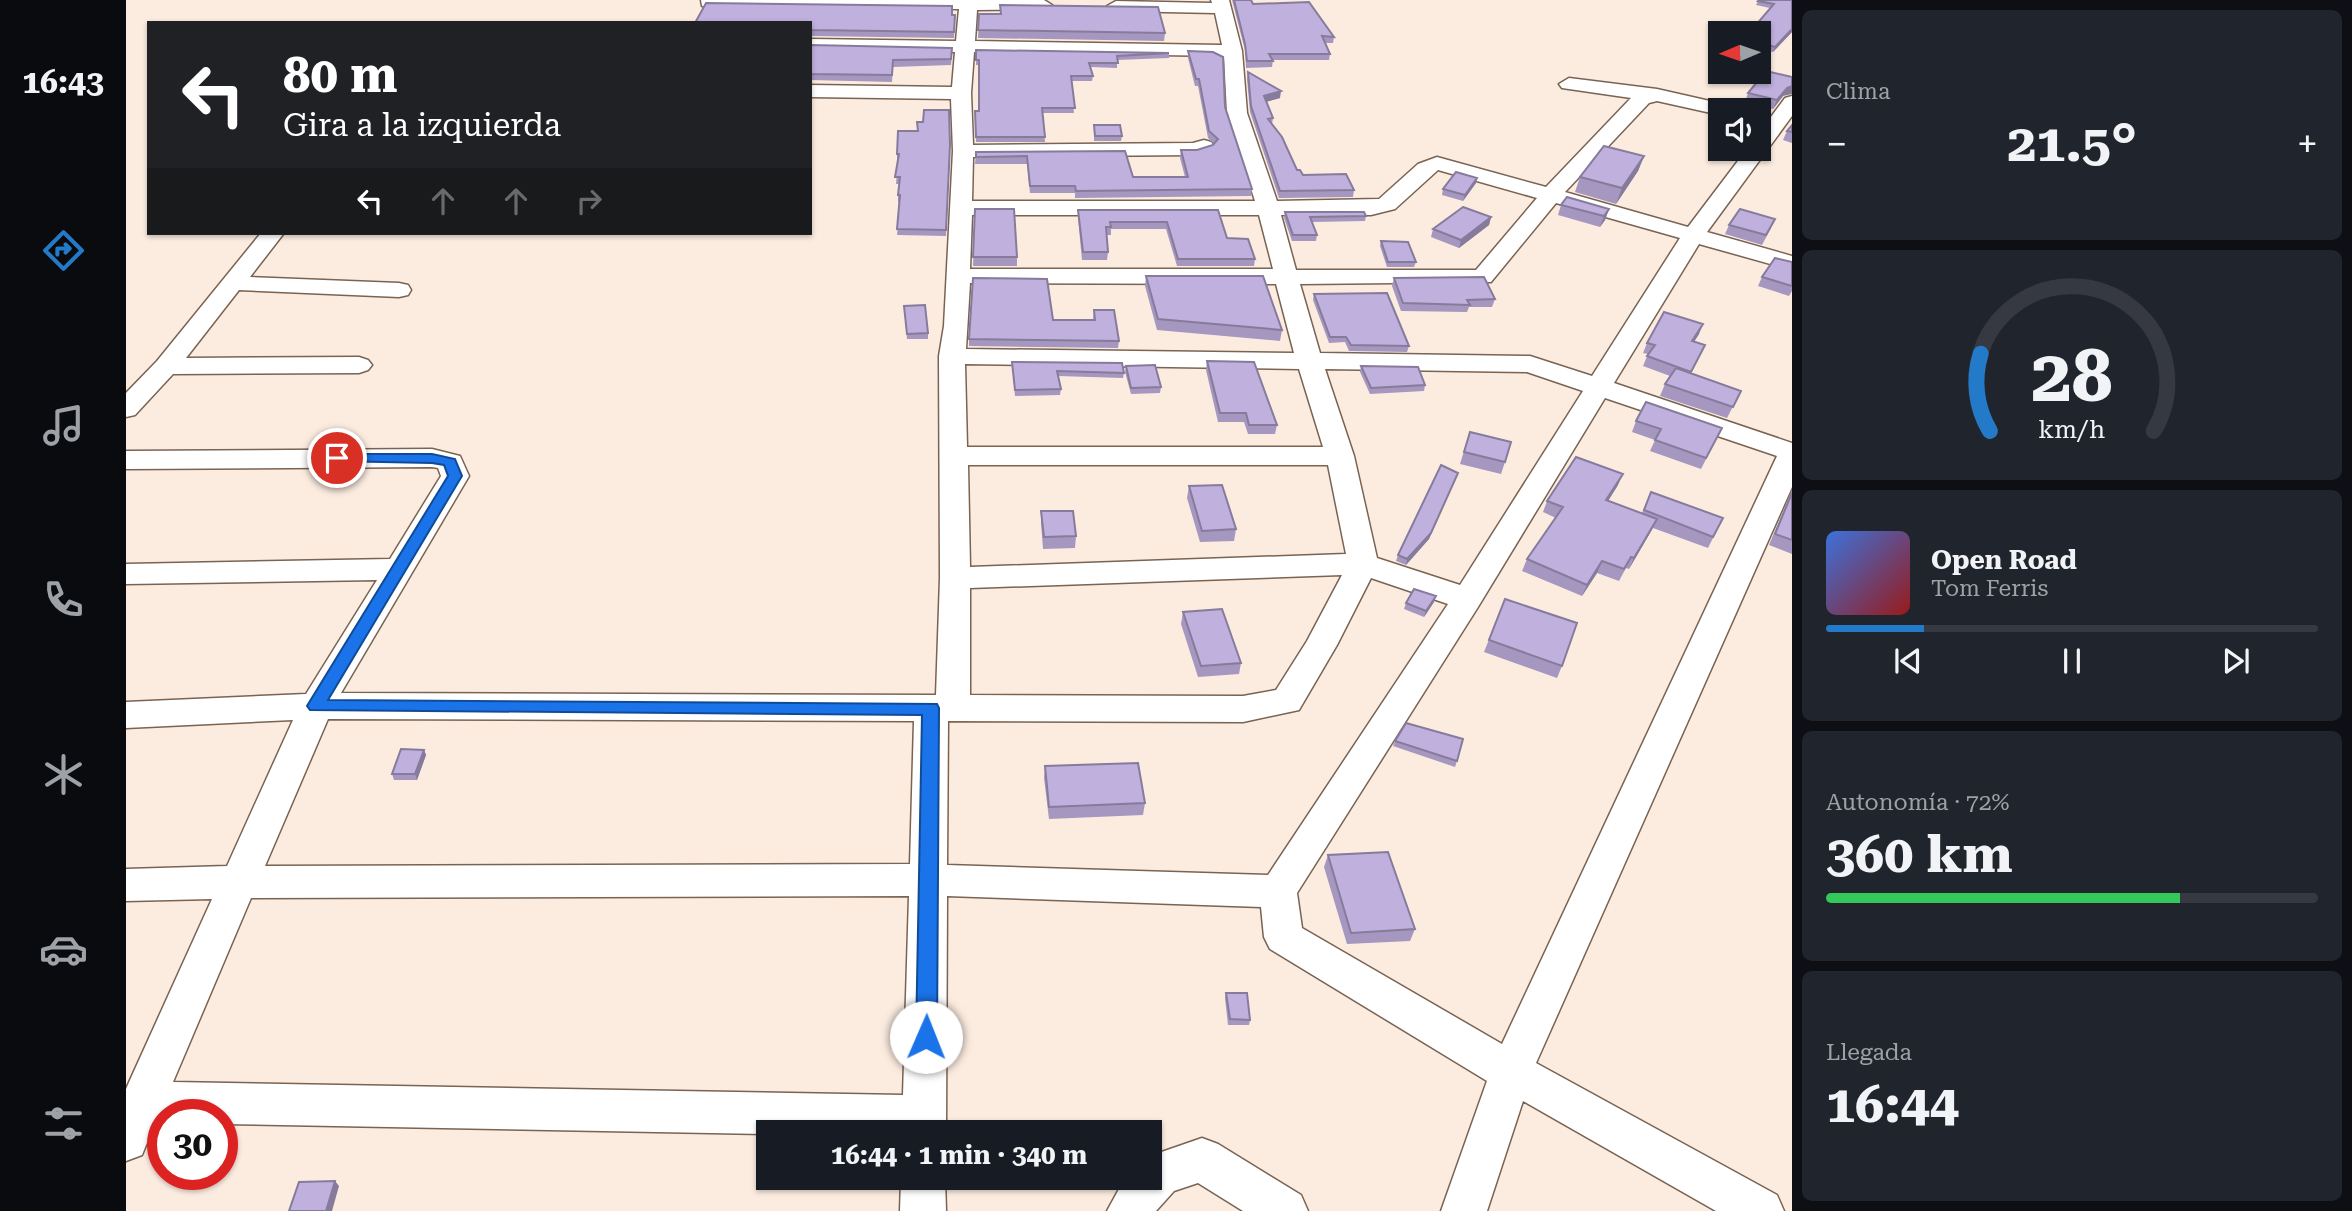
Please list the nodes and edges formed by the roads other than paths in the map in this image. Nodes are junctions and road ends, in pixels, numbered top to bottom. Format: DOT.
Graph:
graph roads {
  1 [pos="708,2"];
  2 [pos="968,2"];
  3 [pos="1222,4"];
  4 [pos="1062,6"];
  5 [pos="1102,6"];
  6 [pos="812,44"];
  7 [pos="964,45"];
  8 [pos="1233,51"];
  9 [pos="1569,84"];
  10 [pos="812,91"];
  11 [pos="961,93"];
  12 [pos="1650,95"];
  13 [pos="1792,102"];
  14 [pos="1708,107"];
  15 [pos="1776,122"];
  16 [pos="1204,146"];
  17 [pos="963,151"];
  18 [pos="1748,161"];
  19 [pos="1550,196"];
  20 [pos="961,208"];
  21 [pos="1268,208"];
  22 [pos="270,235"];
  23 [pos="1692,237"];
  24 [pos="1792,263"];
  25 [pos="957,276"];
  26 [pos="1289,278"];
  27 [pos="232,283"];
  28 [pos="399,290"];
  29 [pos="952,356"];
  30 [pos="1309,360"];
  31 [pos="359,365"];
  32 [pos="166,366"];
  33 [pos="1597,387"];
  34 [pos="126,409"];
  35 [pos="1792,453"];
  36 [pos="953,456"];
  37 [pos="1340,456"];
  38 [pos="126,460"];
  39 [pos="1363,564"];
  40 [pos="399,569"];
  41 [pos="126,574"];
  42 [pos="955,578"];
  43 [pos="1467,599"];
  44 [pos="316,706"];
  45 [pos="942,707"];
  46 [pos="126,715"];
  47 [pos="929,880"];
  48 [pos="238,882"];
  49 [pos="126,885"];
  50 [pos="1278,891"];
  51 [pos="1511,1072"];
  52 [pos="924,1120"];
  53 [pos="134,1121"];
  54 [pos="756,1123"];
  55 [pos="923,1190"];
  56 [pos="923,1211"];
  57 [pos="1130,1211"];
  58 [pos="1285,1211"];
  59 [pos="1464,1211"];
  60 [pos="1761,1211"];
  1 -- 2 [label="street"];
  2 -- 4 [label="street"];
  2 -- 7 [label="street"];
  3 -- 5 [label="street"];
  3 -- 8 [label="street"];
  6 -- 7 [label="street"];
  7 -- 8 [label="street"];
  7 -- 11 [label="street"];
  8 -- 21 [label="street"];
  9 -- 12 [label="street"];
  10 -- 11 [label="street"];
  11 -- 17 [label="street"];
  12 -- 14 [label="street"];
  12 -- 19 [label="street"];
  13 -- 15 [label="street"];
  16 -- 17 [label="street"];
  17 -- 20 [label="street"];
  18 -- 23 [label="street"];
  19 -- 21 [label="street"];
  19 -- 23 [label="street"];
  19 -- 26 [label="street"];
  20 -- 21 [label="street"];
  20 -- 25 [label="street"];
  21 -- 26 [label="street"];
  22 -- 27 [label="street"];
  23 -- 24 [label="street"];
  23 -- 33 [label="street"];
  25 -- 26 [label="street"];
  25 -- 29 [label="street"];
  26 -- 30 [label="street"];
  27 -- 28 [label="street"];
  27 -- 32 [label="street"];
  29 -- 30 [label="street"];
  29 -- 36 [label="street"];
  30 -- 33 [label="street"];
  30 -- 37 [label="street"];
  31 -- 32 [label="street"];
  32 -- 34 [label="street"];
  33 -- 35 [label="street"];
  33 -- 43 [label="street"];
  35 -- 51 [label="street"];
  36 -- 37 [label="street"];
  36 -- 42 [label="street"];
  37 -- 39 [label="street"];
  38 -- 40 [label="street"];
  39 -- 42 [label="street"];
  39 -- 43 [label="street"];
  39 -- 45 [label="street"];
  40 -- 41 [label="street"];
  40 -- 44 [label="street"];
  42 -- 45 [label="street"];
  43 -- 50 [label="street"];
  44 -- 45 [label="street"];
  44 -- 46 [label="street"];
  44 -- 48 [label="street"];
  45 -- 47 [label="street"];
  47 -- 48 [label="street"];
  47 -- 50 [label="street"];
  47 -- 52 [label="street"];
  48 -- 49 [label="street"];
  48 -- 53 [label="street"];
  50 -- 51 [label="street"];
  51 -- 59 [label="street"];
  51 -- 60 [label="street"];
  53 -- 54 [label="street"];
  55 -- 56 [label="street"];
  57 -- 58 [label="street"];
}
